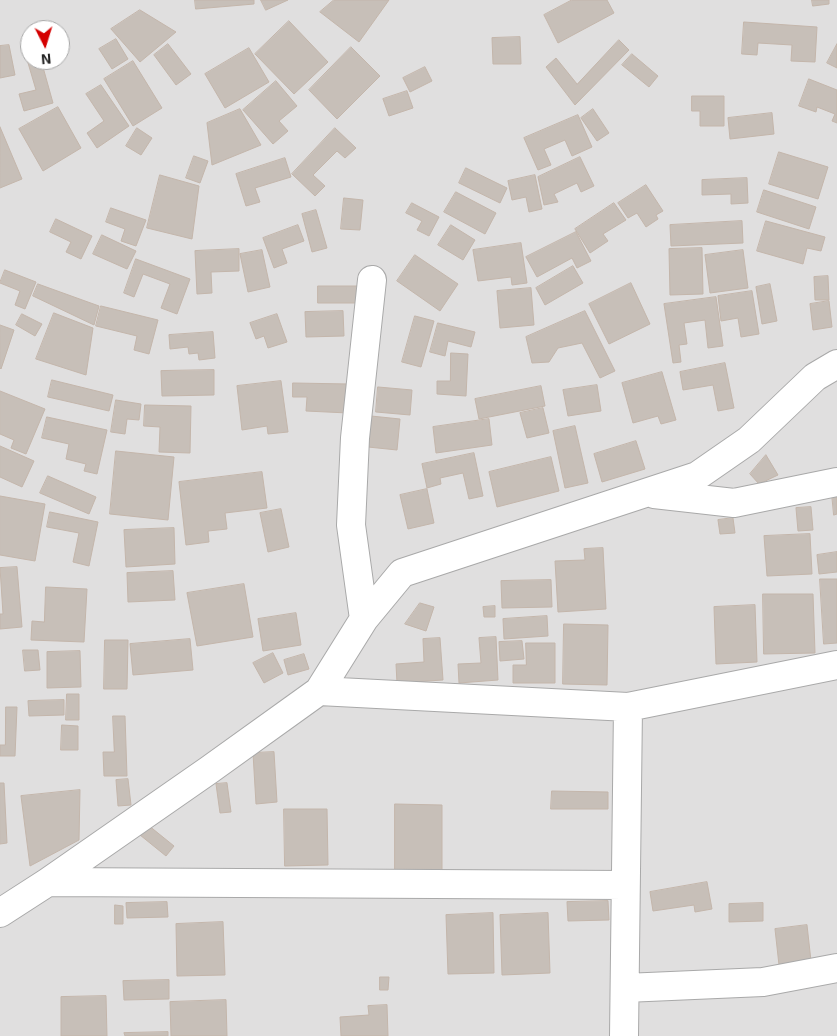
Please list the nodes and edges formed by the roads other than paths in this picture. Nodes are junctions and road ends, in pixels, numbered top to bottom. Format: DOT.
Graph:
graph roads {
  1 [pos="372,280"];
  2 [pos="837,364"];
  3 [pos="837,482"];
  4 [pos="646,493"];
  5 [pos="364,618"];
  6 [pos="837,665"];
  7 [pos="319,691"];
  8 [pos="628,707"];
  9 [pos="48,882"];
  10 [pos="625,885"];
  11 [pos="0,914"];
  12 [pos="837,968"];
  13 [pos="624,988"];
  14 [pos="624,1036"];
  1 -- 5 [label="street"];
  2 -- 4 [label="street"];
  3 -- 4 [label="street"];
  4 -- 5 [label="street"];
  5 -- 7 [label="street"];
  6 -- 8 [label="street"];
  7 -- 8 [label="street"];
  7 -- 9 [label="street"];
  8 -- 10 [label="street"];
  9 -- 10 [label="street"];
  9 -- 11 [label="street"];
  10 -- 13 [label="street"];
  12 -- 13 [label="street"];
  13 -- 14 [label="street"];
}
